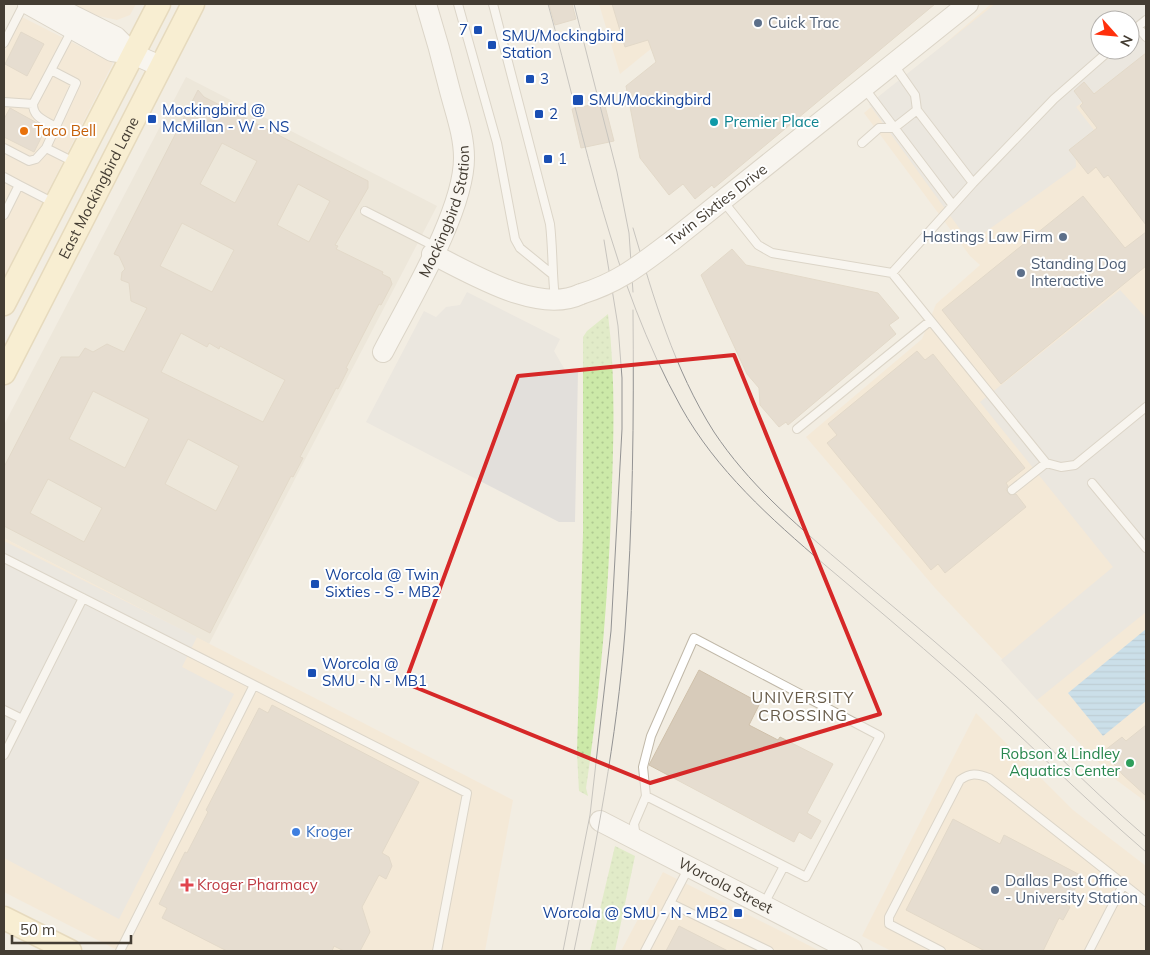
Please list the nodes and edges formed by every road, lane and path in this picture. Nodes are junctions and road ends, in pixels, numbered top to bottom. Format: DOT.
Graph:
graph roads {
  1 [pos="24,4"];
  2 [pos="28,4"];
  3 [pos="50,4"];
  4 [pos="158,4"];
  5 [pos="192,4"];
  6 [pos="426,4"];
  7 [pos="458,4"];
  8 [pos="493,4"];
  9 [pos="968,4"];
  10 [pos="72,30"];
  11 [pos="4,43"];
  12 [pos="133,54"];
  13 [pos="1099,60"];
  14 [pos="893,64"];
  15 [pos="160,66"];
  16 [pos="51,70"];
  17 [pos="863,87"];
  18 [pos="4,102"];
  19 [pos="33,104"];
  20 [pos="917,110"];
  21 [pos="54,126"];
  22 [pos="894,128"];
  23 [pos="862,143"];
  24 [pos="4,148"];
  25 [pos="46,148"];
  26 [pos="76,164"];
  27 [pos="4,177"];
  28 [pos="972,182"];
  29 [pos="19,186"];
  30 [pos="723,202"];
  31 [pos="56,204"];
  32 [pos="952,204"];
  33 [pos="365,211"];
  34 [pos="4,215"];
  35 [pos="434,251"];
  36 [pos="892,273"];
  37 [pos="552,274"];
  38 [pos="15,278"];
  39 [pos="47,288"];
  40 [pos="555,299"];
  41 [pos="4,304"];
  42 [pos="930,321"];
  43 [pos="383,352"];
  44 [pos="4,373"];
  45 [pos="1146,407"];
  46 [pos="797,430"];
  47 [pos="1046,463"];
  48 [pos="1092,483"];
  49 [pos="1012,490"];
  50 [pos="1146,548"];
  51 [pos="4,558"];
  52 [pos="83,598"];
  53 [pos="254,685"];
  54 [pos="4,710"];
  55 [pos="22,719"];
  56 [pos="4,755"];
  57 [pos="646,796"];
  58 [pos="600,821"];
  59 [pos="637,840"];
  60 [pos="784,866"];
  61 [pos="689,867"];
  62 [pos="1123,885"];
  63 [pos="1146,902"];
  64 [pos="670,903"];
  65 [pos="763,905"];
  66 [pos="4,918"];
  67 [pos="70,951"];
  68 [pos="120,951"];
  69 [pos="437,951"];
  70 [pos="645,951"];
  71 [pos="769,951"];
  72 [pos="852,951"];
  73 [pos="941,951"];
  74 [pos="1089,951"];
  1 -- 11 [label="lane"];
  2 -- 10 [label="street"];
  3 -- 12 [label="street"];
  4 -- 12 [label="main road, East Mockingbird Lane"];
  5 -- 15 [label="main road, East Mockingbird Lane"];
  6 -- 35 [label="street, Mockingbird Station"];
  7 -- 37 [label="lane"];
  8 -- 37 [label="lane"];
  9 -- 14 [label="street, Twin Sixties Drive"];
  10 -- 12 [label="street"];
  10 -- 16 [label="lane"];
  12 -- 15 [label="street"];
  12 -- 26 [label="main road, East Mockingbird Lane"];
  13 -- 28 [label="lane"];
  14 -- 17 [label="street, Twin Sixties Drive"];
  14 -- 20 [label="lane"];
  15 -- 39 [label="main road, East Mockingbird Lane"];
  16 -- 19 [label="lane"];
  16 -- 21 [label="lane"];
  17 -- 22 [label="lane"];
  17 -- 30 [label="street, Twin Sixties Drive"];
  18 -- 19 [label="lane"];
  19 -- 21 [label="lane"];
  20 -- 22 [label="lane"];
  20 -- 28 [label="lane"];
  21 -- 25 [label="lane"];
  22 -- 23 [label="lane"];
  22 -- 32 [label="lane"];
  24 -- 25 [label="lane"];
  25 -- 26 [label="lane"];
  26 -- 31 [label="main road, East Mockingbird Lane"];
  27 -- 29 [label="lane"];
  28 -- 32 [label="lane"];
  29 -- 31 [label="lane"];
  29 -- 34 [label="lane"];
  30 -- 36 [label="lane"];
  30 -- 40 [label="street, Twin Sixties Drive, bridge"];
  31 -- 38 [label="main road, East Mockingbird Lane"];
  32 -- 36 [label="lane"];
  33 -- 35 [label="lane"];
  35 -- 40 [label="street, Twin Sixties Drive"];
  35 -- 43 [label="street, Mockingbird Station"];
  36 -- 42 [label="lane"];
  37 -- 40 [label="lane"];
  38 -- 39 [label="main road"];
  38 -- 41 [label="main road, East Mockingbird Lane"];
  39 -- 44 [label="main road, East Mockingbird Lane"];
  42 -- 46 [label="lane"];
  42 -- 47 [label="lane"];
  45 -- 47 [label="lane"];
  47 -- 49 [label="lane"];
  48 -- 50 [label="lane"];
  51 -- 52 [label="lane"];
  52 -- 53 [label="lane"];
  52 -- 55 [label="lane"];
  53 -- 68 [label="lane"];
  53 -- 69 [label="lane"];
  54 -- 55 [label="lane"];
  55 -- 56 [label="lane"];
  57 -- 59 [label="lane"];
  57 -- 60 [label="lane"];
  57 -- 60 [label="lane"];
  58 -- 59 [label="street, Worcola Street"];
  59 -- 61 [label="street, Worcola Street"];
  60 -- 65 [label="lane"];
  61 -- 64 [label="lane"];
  61 -- 65 [label="street, Worcola Street"];
  62 -- 63 [label="lane"];
  62 -- 73 [label="lane"];
  62 -- 74 [label="lane"];
  64 -- 70 [label="lane"];
  64 -- 71 [label="lane"];
  65 -- 72 [label="street, Worcola Street"];
  66 -- 67 [label="main road"];
}
